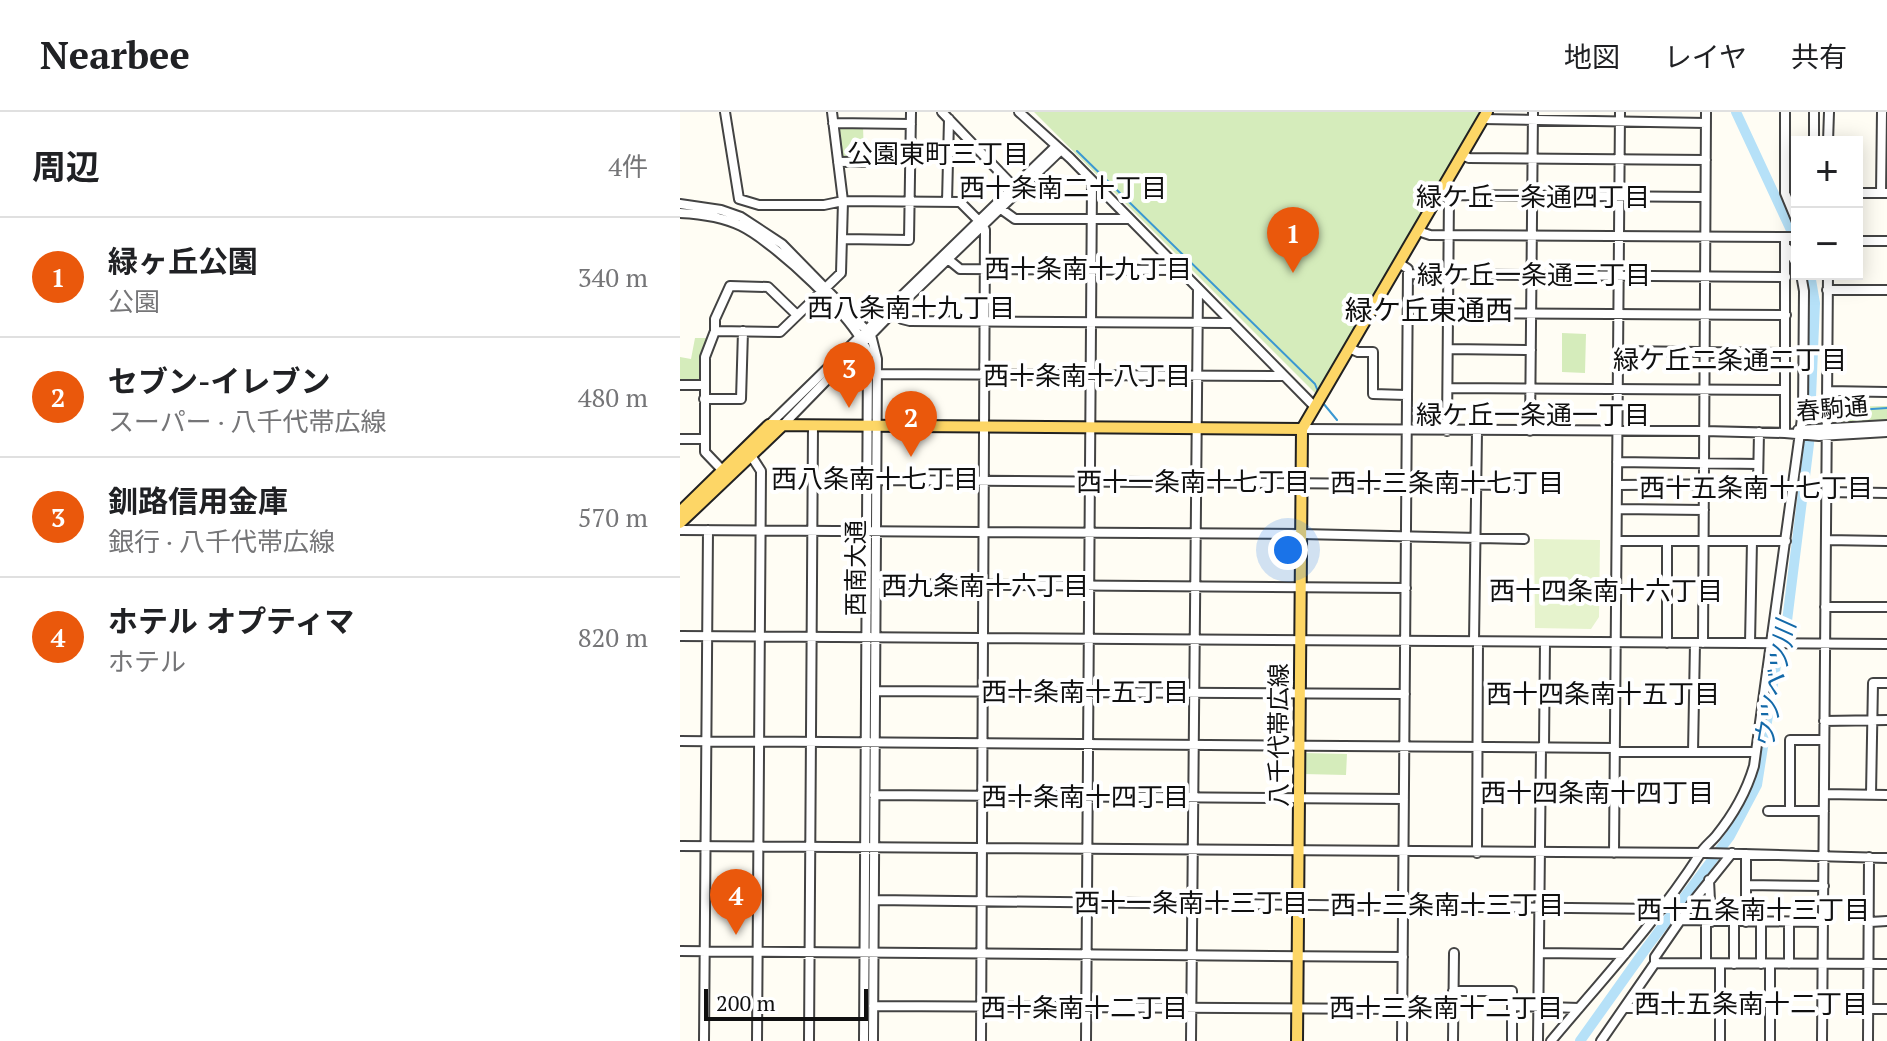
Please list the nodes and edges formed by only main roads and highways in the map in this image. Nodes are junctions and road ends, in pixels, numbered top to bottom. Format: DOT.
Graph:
graph roads {
  1 [pos="1485,116"];
  2 [pos="782,426"];
  3 [pos="1302,429"];
  4 [pos="725,473"];
  5 [pos="680,512"];
  6 [pos="680,523"];
  7 [pos="1297,1041"];
  1 -- 3 [label="main road, 八千代帯広線"];
  2 -- 3 [label="main road"];
  2 -- 4 [label="main road"];
  2 -- 4 [label="main road"];
  3 -- 7 [label="main road, 八千代帯広線"];
  4 -- 5 [label="main road"];
  4 -- 6 [label="main road"];
}
